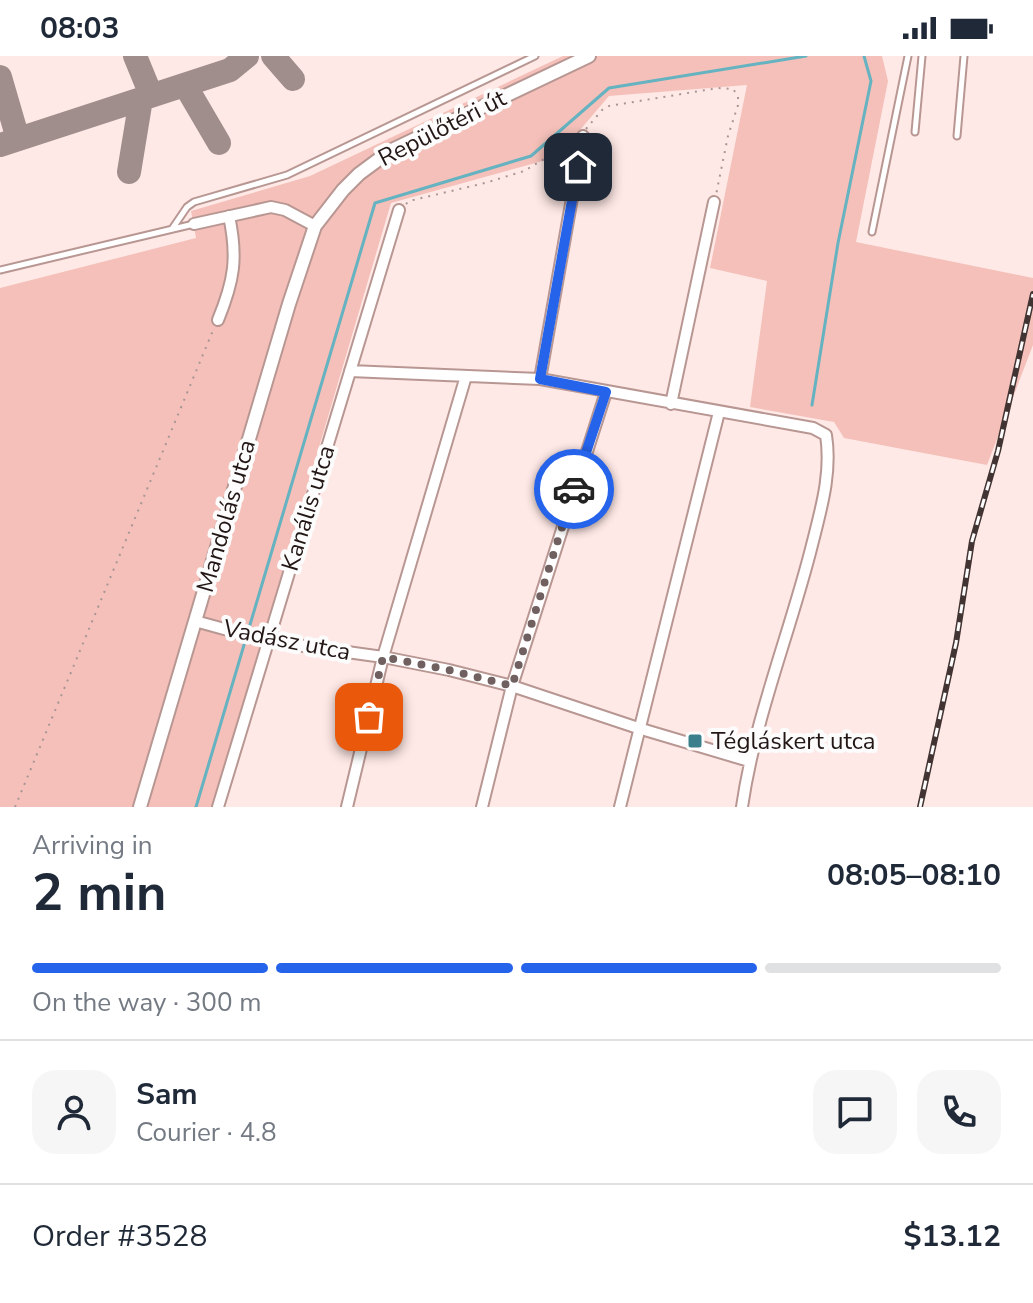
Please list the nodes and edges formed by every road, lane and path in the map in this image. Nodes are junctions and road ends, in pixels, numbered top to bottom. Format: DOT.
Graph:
graph roads {
  1 [pos="535,56"];
  2 [pos="589,56"];
  3 [pos="908,56"];
  4 [pos="922,56"];
  5 [pos="964,56"];
  6 [pos="915,132"];
  7 [pos="583,136"];
  8 [pos="957,136"];
  9 [pos="714,202"];
  10 [pos="399,210"];
  11 [pos="229,216"];
  12 [pos="194,224"];
  13 [pos="315,226"];
  14 [pos="172,229"];
  15 [pos="872,232"];
  16 [pos="0,270"];
  17 [pos="218,320"];
  18 [pos="350,371"];
  19 [pos="466,376"];
  20 [pos="540,379"];
  21 [pos="606,392"];
  22 [pos="671,404"];
  23 [pos="719,412"];
  24 [pos="195,621"];
  25 [pos="268,641"];
  26 [pos="383,657"];
  27 [pos="512,686"];
  28 [pos="638,728"];
  29 [pos="749,761"];
  30 [pos="15,807"];
  31 [pos="140,807"];
  32 [pos="218,807"];
  33 [pos="347,807"];
  34 [pos="482,807"];
  35 [pos="620,807"];
  36 [pos="742,807"];
  1 -- 14 [label="lane"];
  2 -- 13 [label="street, Repülőtéri út"];
  3 -- 15 [label="lane"];
  4 -- 6 [label="lane"];
  5 -- 8 [label="lane"];
  7 -- 9 [label="path"];
  7 -- 10 [label="path"];
  7 -- 20 [label="street"];
  9 -- 22 [label="street"];
  10 -- 18 [label="street, Kanális utca"];
  11 -- 12 [label="street"];
  11 -- 13 [label="street"];
  11 -- 17 [label="street"];
  12 -- 14 [label="lane"];
  13 -- 24 [label="street, Mandolás utca"];
  14 -- 16 [label="lane"];
  17 -- 30 [label="path"];
  18 -- 19 [label="street"];
  18 -- 25 [label="street, Kanális utca"];
  19 -- 20 [label="street"];
  19 -- 26 [label="street"];
  20 -- 21 [label="street"];
  21 -- 22 [label="street"];
  21 -- 27 [label="street"];
  22 -- 23 [label="street"];
  23 -- 28 [label="street"];
  23 -- 29 [label="street"];
  24 -- 25 [label="street, Vadász utca"];
  24 -- 31 [label="street, Mandolás utca"];
  25 -- 26 [label="street, Vadász utca"];
  25 -- 32 [label="street, Kanális utca"];
  26 -- 27 [label="street, Vadász utca"];
  26 -- 33 [label="street"];
  27 -- 28 [label="street, Vadász utca"];
  27 -- 34 [label="street"];
  28 -- 29 [label="street, Vadász utca"];
  28 -- 35 [label="street"];
  29 -- 36 [label="street"];
}
